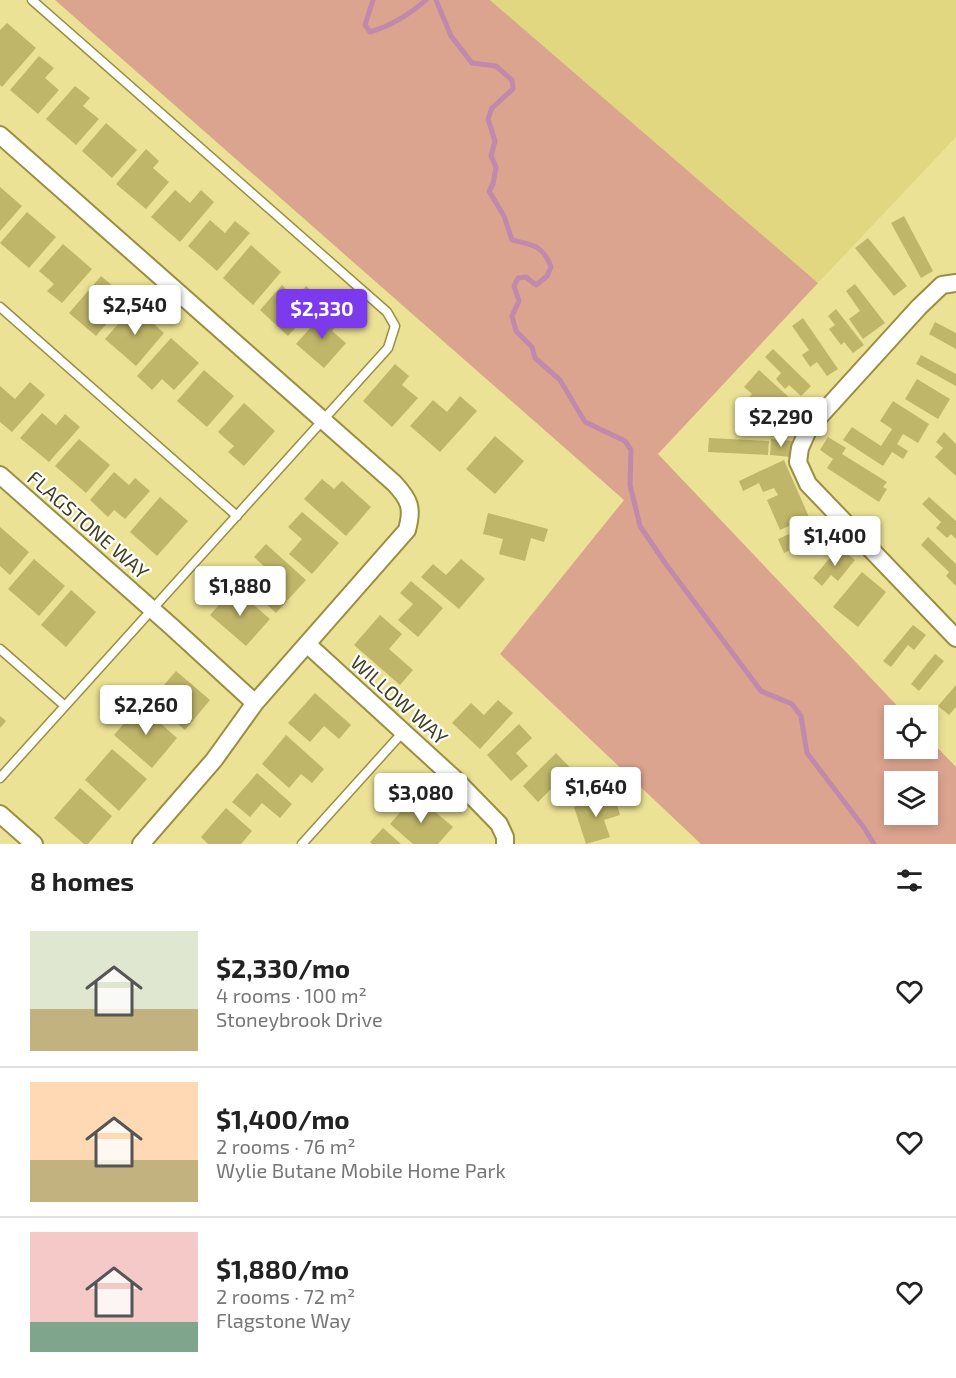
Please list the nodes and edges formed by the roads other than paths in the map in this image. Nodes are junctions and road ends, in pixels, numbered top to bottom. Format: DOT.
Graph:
graph roads {
  1 [pos="32,0"];
  2 [pos="0,135"];
  3 [pos="956,283"];
  4 [pos="0,308"];
  5 [pos="323,420"];
  6 [pos="0,475"];
  7 [pos="237,516"];
  8 [pos="153,609"];
  9 [pos="956,638"];
  10 [pos="307,644"];
  11 [pos="0,649"];
  12 [pos="255,703"];
  13 [pos="65,706"];
  14 [pos="403,732"];
  15 [pos="0,778"];
  16 [pos="0,814"];
  17 [pos="34,844"];
  18 [pos="141,844"];
  19 [pos="302,844"];
  20 [pos="505,844"];
  1 -- 5 [label="lane"];
  2 -- 5 [label="street"];
  3 -- 9 [label="street"];
  4 -- 7 [label="lane"];
  5 -- 7 [label="lane"];
  5 -- 10 [label="street"];
  6 -- 8 [label="street, FLAGSTONE WAY"];
  7 -- 8 [label="lane"];
  8 -- 12 [label="street, FLAGSTONE WAY"];
  8 -- 13 [label="lane"];
  10 -- 12 [label="street"];
  10 -- 14 [label="street, WILLOW WAY"];
  11 -- 13 [label="lane"];
  12 -- 18 [label="street"];
  13 -- 15 [label="lane"];
  14 -- 19 [label="lane"];
  14 -- 20 [label="street, WILLOW WAY"];
  16 -- 17 [label="street"];
}
